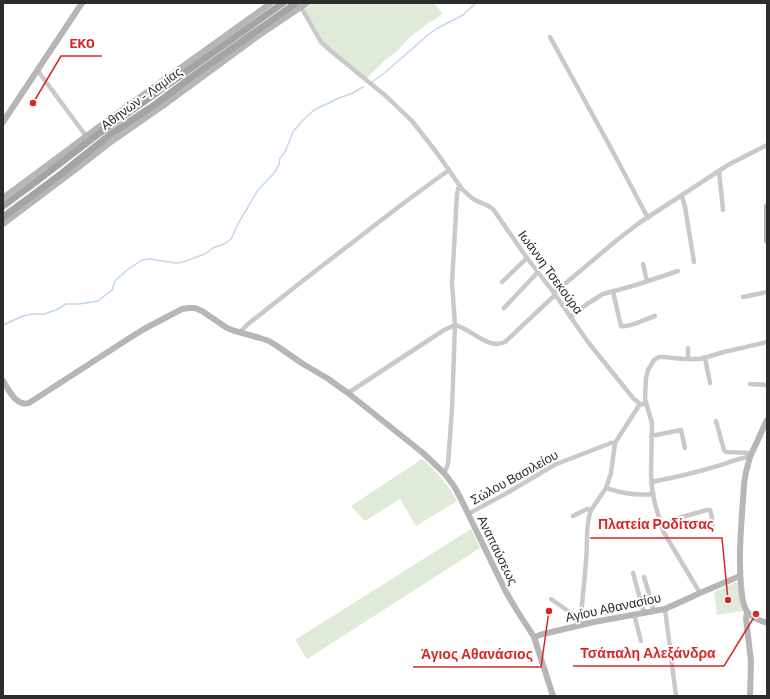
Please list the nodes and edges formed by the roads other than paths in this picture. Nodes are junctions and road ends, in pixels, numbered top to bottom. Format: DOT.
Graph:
graph roads {
  1 [pos="82,3"];
  2 [pos="271,3"];
  3 [pos="283,3"];
  4 [pos="301,4"];
  5 [pos="550,37"];
  6 [pos="38,71"];
  7 [pos="3,122"];
  8 [pos="86,136"];
  9 [pos="767,145"];
  10 [pos="450,170"];
  11 [pos="719,171"];
  12 [pos="460,186"];
  13 [pos="682,196"];
  14 [pos="3,198"];
  15 [pos="3,206"];
  16 [pos="767,206"];
  17 [pos="723,210"];
  18 [pos="767,213"];
  19 [pos="3,217"];
  20 [pos="648,218"];
  21 [pos="3,224"];
  22 [pos="767,241"];
  23 [pos="527,258"];
  24 [pos="694,262"];
  25 [pos="644,264"];
  26 [pos="678,271"];
  27 [pos="538,272"];
  28 [pos="647,281"];
  29 [pos="502,282"];
  30 [pos="613,292"];
  31 [pos="767,292"];
  32 [pos="554,294"];
  33 [pos="743,297"];
  34 [pos="504,308"];
  35 [pos="655,316"];
  36 [pos="570,317"];
  37 [pos="455,325"];
  38 [pos="240,333"];
  39 [pos="767,342"];
  40 [pos="688,348"];
  41 [pos="705,358"];
  42 [pos="688,359"];
  43 [pos="3,381"];
  44 [pos="710,383"];
  45 [pos="750,384"];
  46 [pos="767,385"];
  47 [pos="348,394"];
  48 [pos="640,404"];
  49 [pos="646,404"];
  50 [pos="767,420"];
  51 [pos="716,421"];
  52 [pos="651,436"];
  53 [pos="615,443"];
  54 [pos="685,448"];
  55 [pos="751,455"];
  56 [pos="444,473"];
  57 [pos="651,482"];
  58 [pos="606,488"];
  59 [pos="653,494"];
  60 [pos="591,510"];
  61 [pos="468,514"];
  62 [pos="573,516"];
  63 [pos="713,524"];
  64 [pos="660,525"];
  65 [pos="633,573"];
  66 [pos="740,576"];
  67 [pos="644,577"];
  68 [pos="700,592"];
  69 [pos="551,599"];
  70 [pos="665,608"];
  71 [pos="654,611"];
  72 [pos="747,611"];
  73 [pos="644,613"];
  74 [pos="634,614"];
  75 [pos="581,622"];
  76 [pos="767,623"];
  77 [pos="534,637"];
  78 [pos="641,641"];
  79 [pos="553,696"];
  80 [pos="676,696"];
  81 [pos="750,696"];
  1 -- 6 [label="street"];
  2 -- 8 [label="street"];
  3 -- 15 [label="main road, Αθηνών - Λαμίας"];
  4 -- 10 [label="street, Ιωάννη Τσεκούρα"];
  4 -- 19 [label="main road, Αθηνών - Λαμίας"];
  4 -- 21 [label="street"];
  5 -- 20 [label="street"];
  6 -- 7 [label="street"];
  6 -- 8 [label="street"];
  8 -- 14 [label="street"];
  9 -- 11 [label="street"];
  10 -- 12 [label="street, Ιωάννη Τσεκούρα"];
  10 -- 38 [label="street"];
  11 -- 13 [label="street"];
  11 -- 17 [label="street"];
  12 -- 23 [label="street, Ιωάννη Τσεκούρα"];
  12 -- 37 [label="street"];
  13 -- 20 [label="street"];
  13 -- 24 [label="street"];
  16 -- 18 [label="street"];
  18 -- 22 [label="street"];
  20 -- 32 [label="street"];
  23 -- 27 [label="street, Ιωάννη Τσεκούρα"];
  23 -- 29 [label="street"];
  25 -- 28 [label="street"];
  26 -- 28 [label="street"];
  27 -- 32 [label="street, Ιωάννη Τσεκούρα"];
  27 -- 34 [label="street"];
  28 -- 30 [label="street"];
  30 -- 35 [label="street"];
  30 -- 36 [label="street"];
  31 -- 33 [label="street"];
  32 -- 36 [label="street, Ιωάννη Τσεκούρα"];
  32 -- 37 [label="street"];
  36 -- 48 [label="street, Ιωάννη Τσεκούρα"];
  37 -- 47 [label="street"];
  37 -- 56 [label="street"];
  38 -- 43 [label="street, Αναπαύσεως"];
  38 -- 47 [label="street, Αναπαύσεως"];
  39 -- 41 [label="street"];
  40 -- 42 [label="street"];
  41 -- 42 [label="street"];
  41 -- 44 [label="street"];
  42 -- 49 [label="street"];
  45 -- 46 [label="street"];
  47 -- 56 [label="street, Αναπαύσεως"];
  48 -- 49 [label="street"];
  48 -- 53 [label="street"];
  49 -- 52 [label="street"];
  50 -- 55 [label="street"];
  51 -- 55 [label="street"];
  52 -- 54 [label="street"];
  52 -- 57 [label="street"];
  53 -- 58 [label="street"];
  53 -- 61 [label="street, Σώλου Βασιλείου"];
  55 -- 57 [label="street"];
  55 -- 66 [label="street"];
  56 -- 61 [label="street, Αναπαύσεως"];
  57 -- 59 [label="street"];
  58 -- 59 [label="street"];
  58 -- 60 [label="street"];
  59 -- 64 [label="street"];
  60 -- 62 [label="street"];
  60 -- 75 [label="street"];
  61 -- 77 [label="street, Αναπαύσεως"];
  63 -- 64 [label="street"];
  64 -- 68 [label="street"];
  65 -- 73 [label="street"];
  66 -- 68 [label="street, Αγίου Αθανασίου"];
  66 -- 72 [label="street"];
  67 -- 71 [label="street"];
  68 -- 70 [label="street, Αγίου Αθανασίου"];
  69 -- 75 [label="street"];
  70 -- 71 [label="street, Αγίου Αθανασίου"];
  70 -- 80 [label="street"];
  71 -- 73 [label="street, Αγίου Αθανασίου"];
  72 -- 76 [label="street"];
  72 -- 81 [label="street"];
  73 -- 74 [label="street, Αγίου Αθανασίου"];
  74 -- 75 [label="street, Αγίου Αθανασίου"];
  74 -- 78 [label="street"];
  75 -- 77 [label="street, Αγίου Αθανασίου"];
  77 -- 79 [label="street, Αναπαύσεως"];
}
